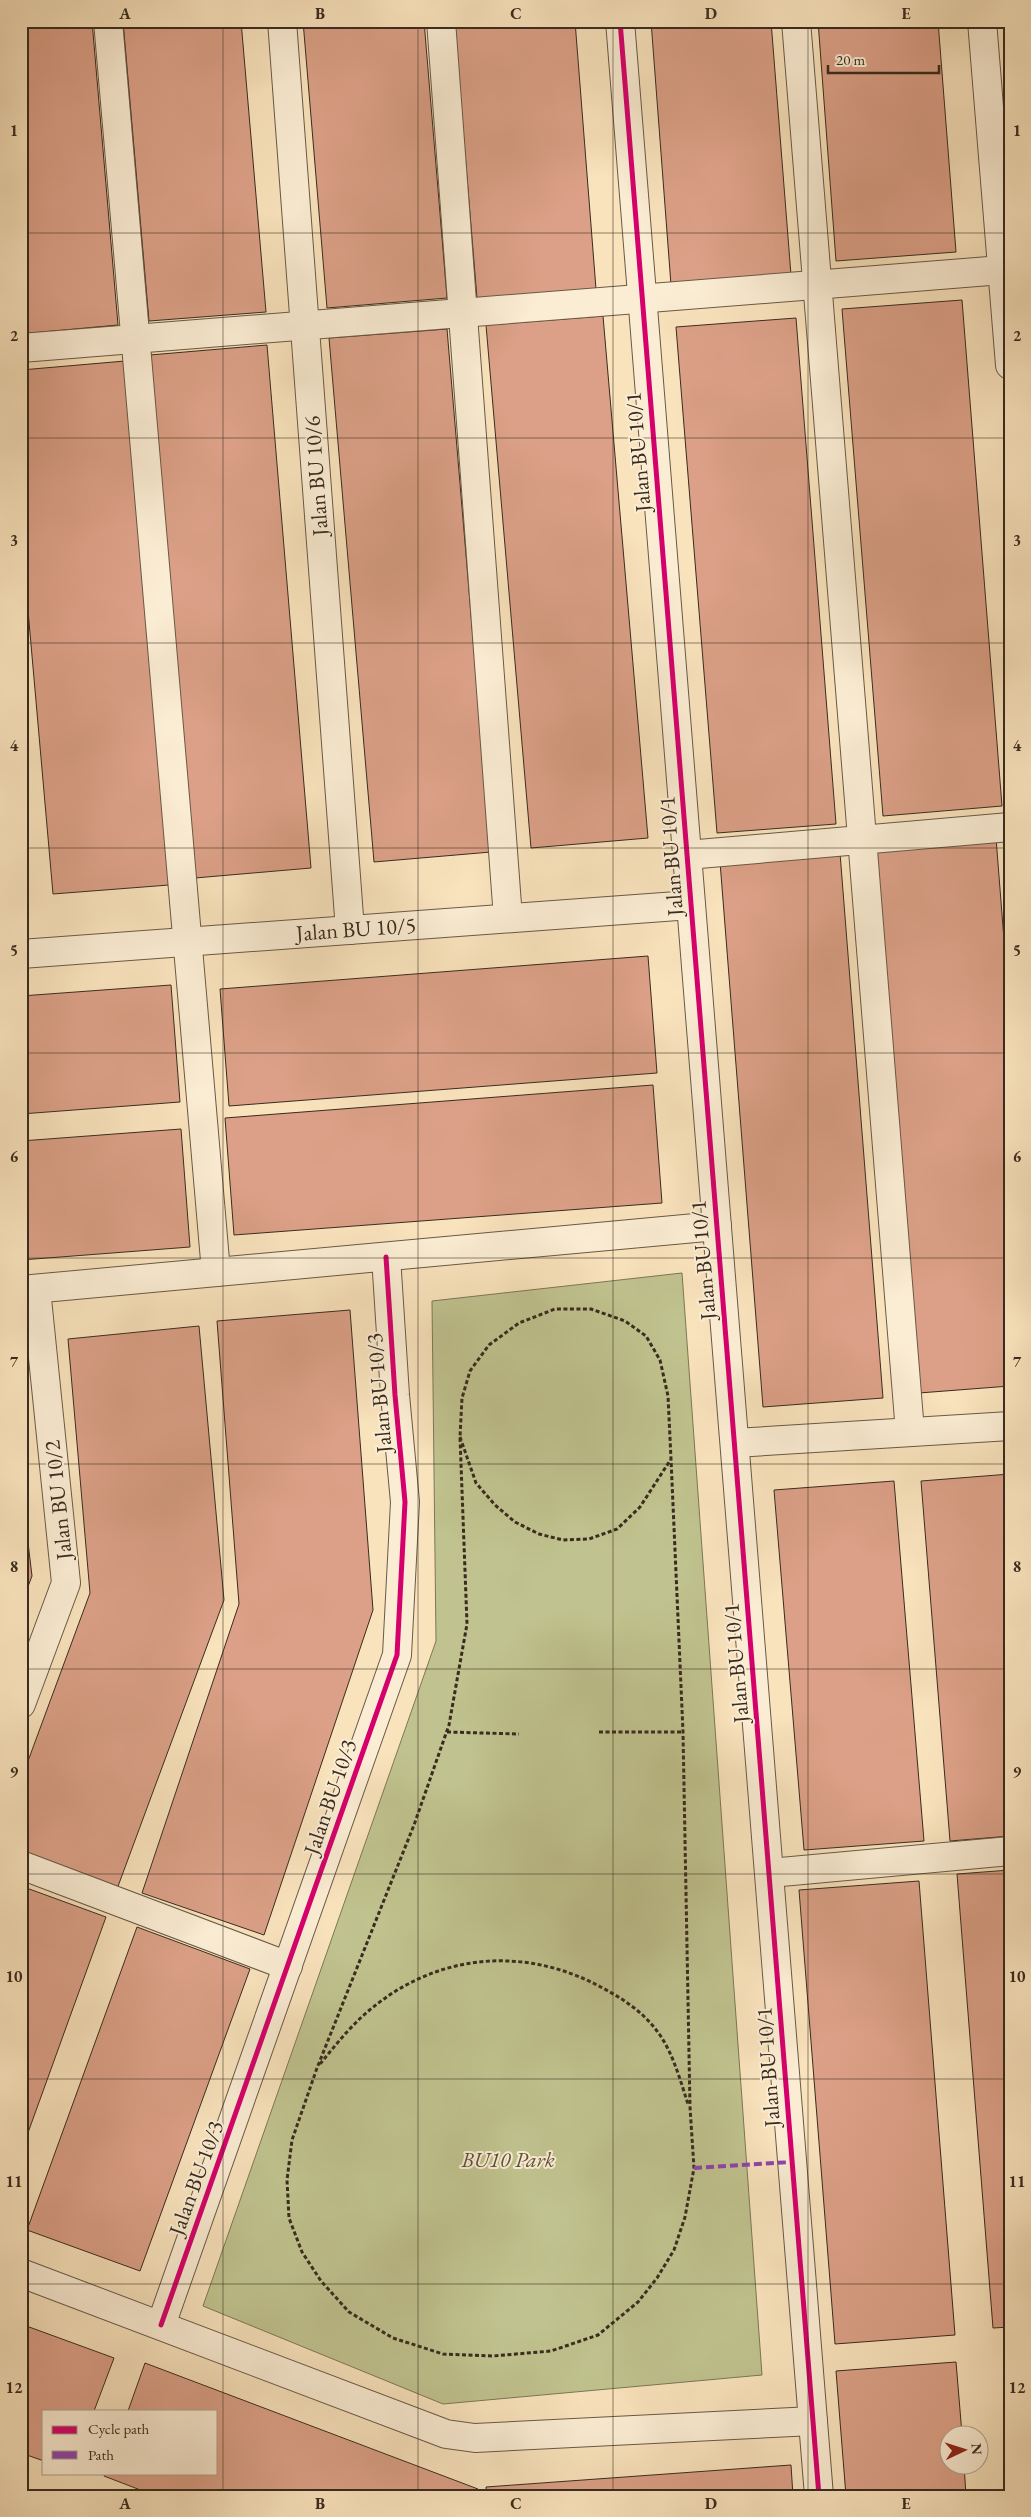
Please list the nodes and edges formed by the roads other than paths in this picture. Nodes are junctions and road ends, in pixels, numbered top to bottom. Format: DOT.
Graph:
graph roads {
  1 [pos="108,21"];
  2 [pos="282,21"];
  3 [pos="441,21"];
  4 [pos="620,21"];
  5 [pos="796,21"];
  6 [pos="982,21"];
  7 [pos="1002,270"];
  8 [pos="817,285"];
  9 [pos="642,298"];
  10 [pos="464,313"];
  11 [pos="305,325"];
  12 [pos="135,338"];
  13 [pos="21,348"];
  14 [pos="1010,365"];
  15 [pos="1010,826"];
  16 [pos="863,839"];
  17 [pos="687,855"];
  18 [pos="691,905"];
  19 [pos="508,918"];
  20 [pos="350,930"];
  21 [pos="187,942"];
  22 [pos="21,954"];
  23 [pos="717,1226"];
  24 [pos="386,1257"];
  25 [pos="216,1272"];
  26 [pos="28,1290"];
  27 [pos="1010,1426"];
  28 [pos="910,1432"];
  29 [pos="734,1443"];
  30 [pos="21,1704"];
  31 [pos="1010,1851"];
  32 [pos="21,1865"];
  33 [pos="770,1873"];
  34 [pos="288,1966"];
  35 [pos="21,2273"];
  36 [pos="161,2325"];
  37 [pos="813,2421"];
  38 [pos="819,2496"];
  1 -- 12 [label="street"];
  2 -- 11 [label="street, Jalan BU 10/6"];
  3 -- 10 [label="street"];
  4 -- 9 [label="street, Jalan BU 10/1"];
  5 -- 8 [label="street"];
  6 -- 7 [label="street"];
  7 -- 8 [label="street"];
  7 -- 14 [label="street"];
  8 -- 9 [label="street"];
  8 -- 16 [label="street"];
  9 -- 10 [label="street"];
  9 -- 17 [label="street, Jalan BU 10/1"];
  10 -- 11 [label="street"];
  10 -- 19 [label="street"];
  11 -- 12 [label="street"];
  11 -- 20 [label="street, Jalan BU 10/6"];
  12 -- 13 [label="street"];
  12 -- 21 [label="street"];
  15 -- 16 [label="street"];
  16 -- 17 [label="street"];
  16 -- 28 [label="street"];
  17 -- 18 [label="street, Jalan BU 10/1"];
  18 -- 19 [label="street, Jalan BU 10/5"];
  18 -- 23 [label="street, Jalan BU 10/1"];
  19 -- 20 [label="street, Jalan BU 10/5"];
  20 -- 21 [label="street, Jalan BU 10/5"];
  21 -- 22 [label="street, Jalan BU 10/5"];
  21 -- 25 [label="street"];
  23 -- 24 [label="street"];
  23 -- 29 [label="street, Jalan BU 10/1"];
  24 -- 25 [label="street"];
  24 -- 34 [label="street, Jalan BU 10/3"];
  25 -- 26 [label="street"];
  26 -- 30 [label="street, Jalan BU 10/2"];
  27 -- 28 [label="street"];
  28 -- 29 [label="street"];
  29 -- 33 [label="street, Jalan BU 10/1"];
  31 -- 33 [label="street"];
  32 -- 34 [label="street"];
  33 -- 37 [label="street, Jalan BU 10/1"];
  34 -- 36 [label="street, Jalan BU 10/3"];
  35 -- 36 [label="street"];
  36 -- 37 [label="street"];
  37 -- 38 [label="street, Jalan BU 10/1"];
}
